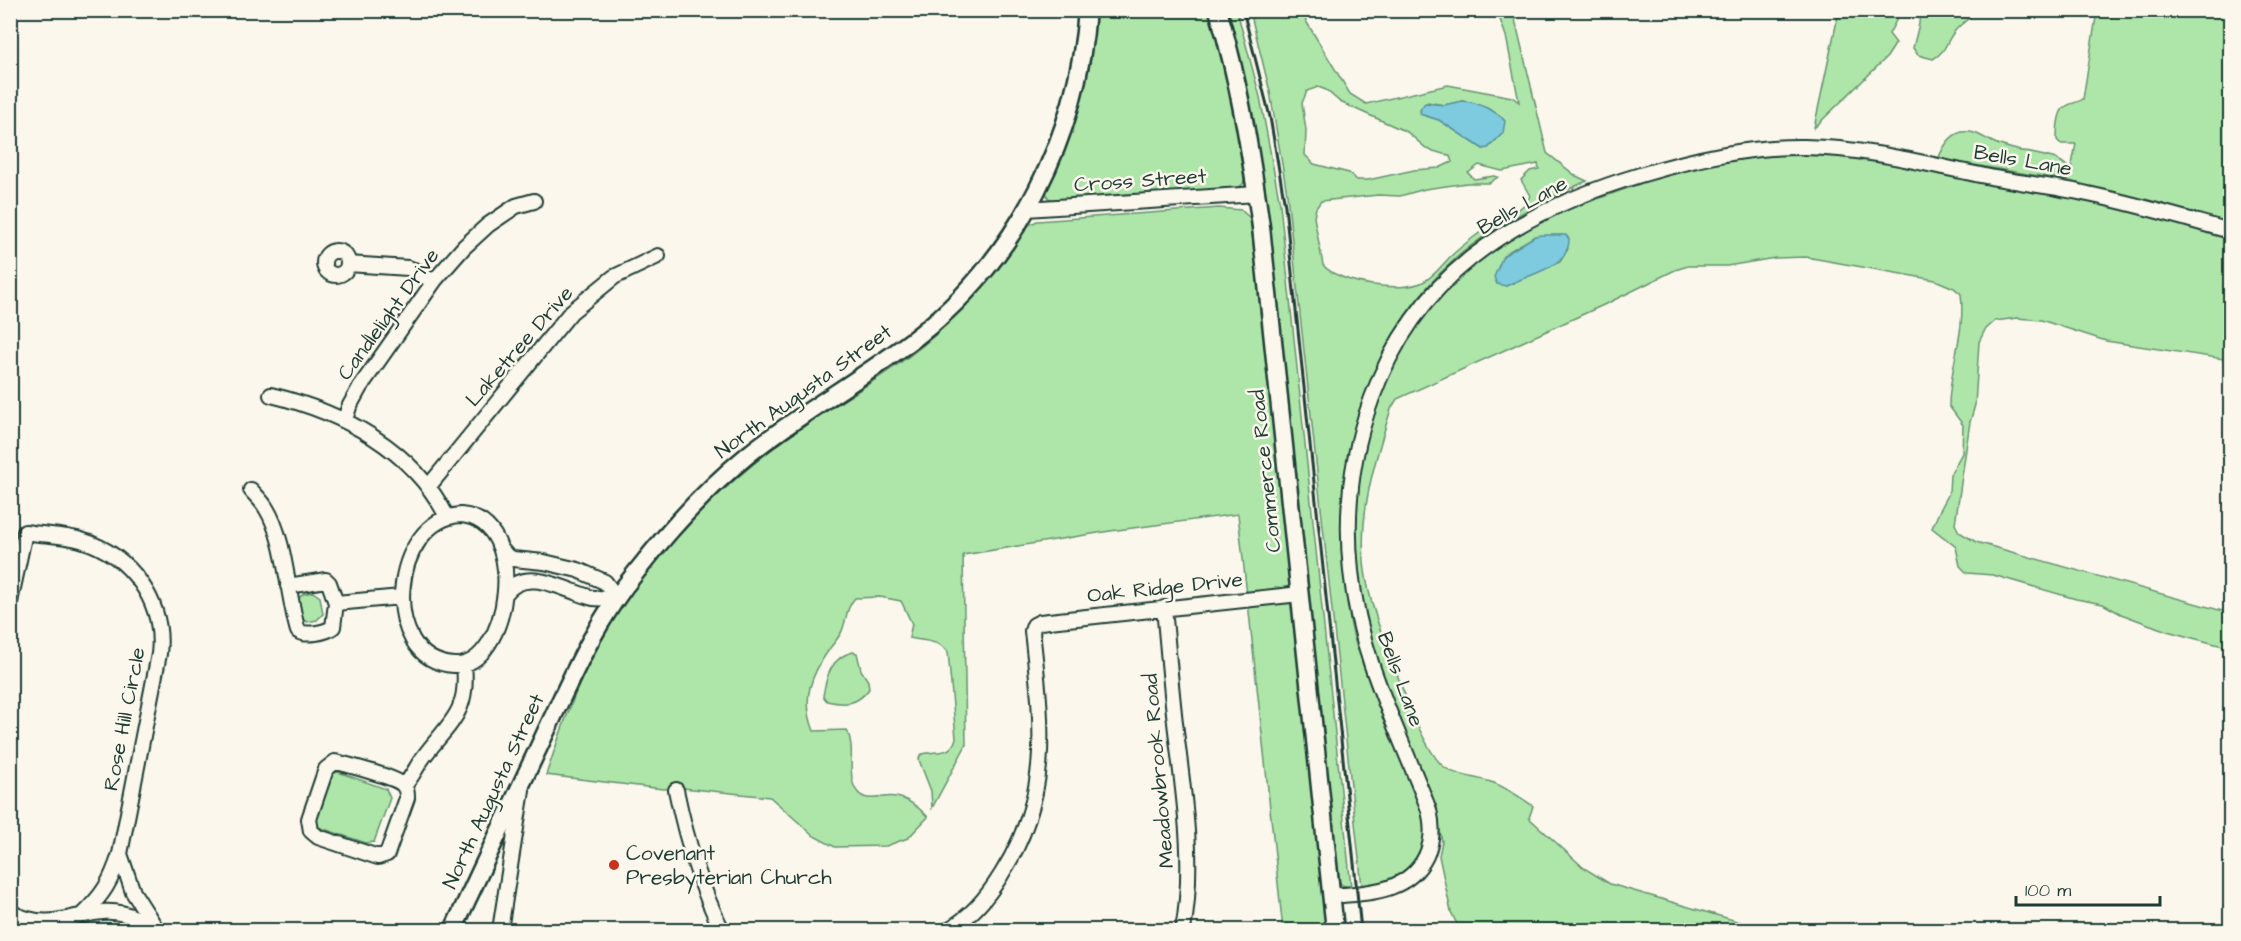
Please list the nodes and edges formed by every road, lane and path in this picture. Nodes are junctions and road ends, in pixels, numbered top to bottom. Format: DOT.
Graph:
graph roads {
  1 [pos="1087,10"];
  2 [pos="1218,10"];
  3 [pos="1257,194"];
  4 [pos="534,201"];
  5 [pos="1026,209"];
  6 [pos="2230,231"];
  7 [pos="658,256"];
  8 [pos="348,264"];
  9 [pos="433,282"];
  10 [pos="271,395"];
  11 [pos="345,420"];
  12 [pos="429,486"];
  13 [pos="250,490"];
  14 [pos="447,517"];
  15 [pos="10,530"];
  16 [pos="25,532"];
  17 [pos="501,549"];
  18 [pos="288,586"];
  19 [pos="505,594"];
  20 [pos="1300,594"];
  21 [pos="401,597"];
  22 [pos="617,598"];
  23 [pos="10,602"];
  24 [pos="336,603"];
  25 [pos="1164,608"];
  26 [pos="464,664"];
  27 [pos="524,779"];
  28 [pos="404,786"];
  29 [pos="676,790"];
  30 [pos="120,854"];
  31 [pos="1331,896"];
  32 [pos="10,912"];
  33 [pos="82,915"];
  34 [pos="156,929"];
  35 [pos="453,930"];
  36 [pos="500,930"];
  37 [pos="722,930"];
  38 [pos="948,930"];
  39 [pos="1183,930"];
  40 [pos="1335,930"];
  1 -- 5 [label="main road, North Augusta Street"];
  2 -- 3 [label="main road, Commerce Road"];
  3 -- 5 [label="street, Cross Street"];
  3 -- 20 [label="main road, Commerce Road"];
  4 -- 9 [label="street, Candlelight Drive"];
  5 -- 22 [label="main road, North Augusta Street"];
  6 -- 31 [label="street, Bells Lane"];
  7 -- 12 [label="street, Laketree Drive"];
  8 -- 9 [label="street"];
  9 -- 11 [label="street, Candlelight Drive"];
  10 -- 11 [label="street"];
  11 -- 12 [label="street"];
  12 -- 14 [label="street"];
  13 -- 18 [label="street"];
  14 -- 17 [label="street"];
  14 -- 21 [label="street"];
  15 -- 16 [label="street, Rose Hill Circle"];
  16 -- 23 [label="street"];
  16 -- 30 [label="street, Rose Hill Circle"];
  17 -- 19 [label="street"];
  17 -- 22 [label="street"];
  18 -- 24 [label="street"];
  18 -- 24 [label="street"];
  19 -- 22 [label="street"];
  19 -- 26 [label="street"];
  20 -- 25 [label="street, Oak Ridge Drive"];
  20 -- 31 [label="main road, Commerce Road"];
  21 -- 24 [label="street"];
  21 -- 26 [label="street"];
  22 -- 27 [label="main road, North Augusta Street"];
  25 -- 38 [label="street, Oak Ridge Drive"];
  25 -- 39 [label="street, Meadowbrook Road"];
  26 -- 28 [label="street"];
  27 -- 35 [label="main road, North Augusta Street"];
  27 -- 36 [label="street"];
  28 -- 28 [label="street"];
  29 -- 37 [label="street"];
  30 -- 33 [label="street, Rose Hill Circle"];
  30 -- 34 [label="street, Rose Hill Circle"];
  31 -- 40 [label="main road, Commerce Road"];
  32 -- 33 [label="street"];
  33 -- 34 [label="street"];
}
